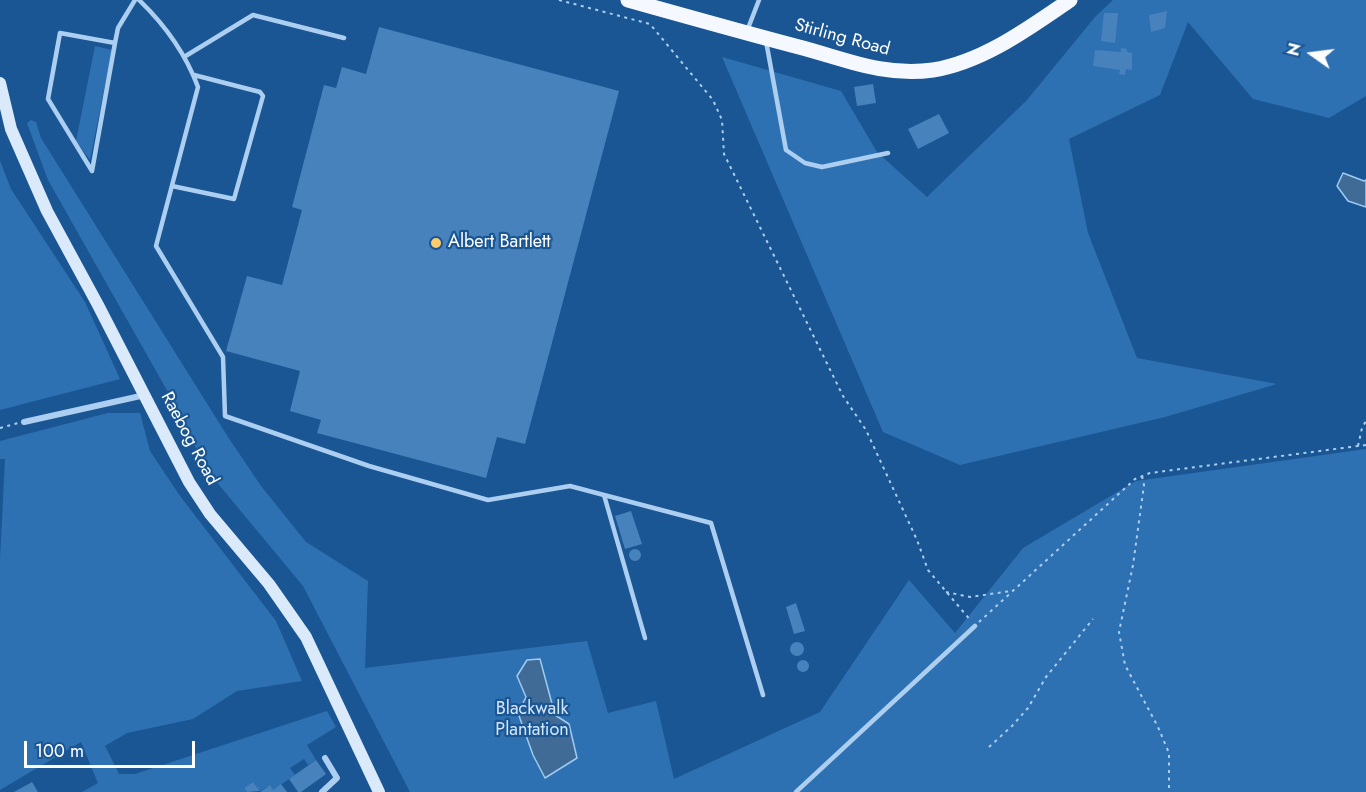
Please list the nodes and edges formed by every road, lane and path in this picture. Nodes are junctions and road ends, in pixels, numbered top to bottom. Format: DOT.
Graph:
graph roads {
  1 [pos="137,0"];
  2 [pos="558,0"];
  3 [pos="628,0"];
  4 [pos="759,0"];
  5 [pos="1070,0"];
  6 [pos="746,33"];
  7 [pos="345,38"];
  8 [pos="765,38"];
  9 [pos="115,43"];
  10 [pos="184,57"];
  11 [pos="194,75"];
  12 [pos="0,84"];
  13 [pos="888,153"];
  14 [pos="172,186"];
  15 [pos="145,395"];
  16 [pos="24,422"];
  17 [pos="1366,422"];
  18 [pos="0,428"];
  19 [pos="1366,445"];
  20 [pos="1358,446"];
  21 [pos="1142,476"];
  22 [pos="604,495"];
  23 [pos="1011,591"];
  24 [pos="945,592"];
  25 [pos="1093,619"];
  26 [pos="975,626"];
  27 [pos="645,638"];
  28 [pos="763,694"];
  29 [pos="989,747"];
  30 [pos="325,758"];
  31 [pos="1169,789"];
  32 [pos="322,792"];
  33 [pos="379,792"];
  34 [pos="796,792"];
  1 -- 9 [label="lane"];
  1 -- 10 [label="lane"];
  2 -- 24 [label="path"];
  3 -- 6 [label="main road, Stirling Road"];
  4 -- 6 [label="lane"];
  5 -- 8 [label="main road, Stirling Road"];
  6 -- 8 [label="main road, Stirling Road"];
  7 -- 10 [label="lane"];
  8 -- 13 [label="lane"];
  9 -- 9 [label="lane"];
  10 -- 11 [label="lane"];
  11 -- 14 [label="lane"];
  11 -- 14 [label="lane"];
  12 -- 15 [label="main road, Raebog Road"];
  14 -- 22 [label="lane"];
  15 -- 16 [label="street"];
  15 -- 33 [label="main road, Raebog Road"];
  16 -- 18 [label="path"];
  17 -- 20 [label="path"];
  19 -- 20 [label="path"];
  20 -- 21 [label="path"];
  21 -- 23 [label="path"];
  21 -- 31 [label="path"];
  22 -- 27 [label="lane"];
  22 -- 28 [label="lane"];
  23 -- 24 [label="path"];
  23 -- 26 [label="path"];
  24 -- 26 [label="path"];
  25 -- 29 [label="path"];
  26 -- 34 [label="lane"];
  30 -- 32 [label="street"];
}
